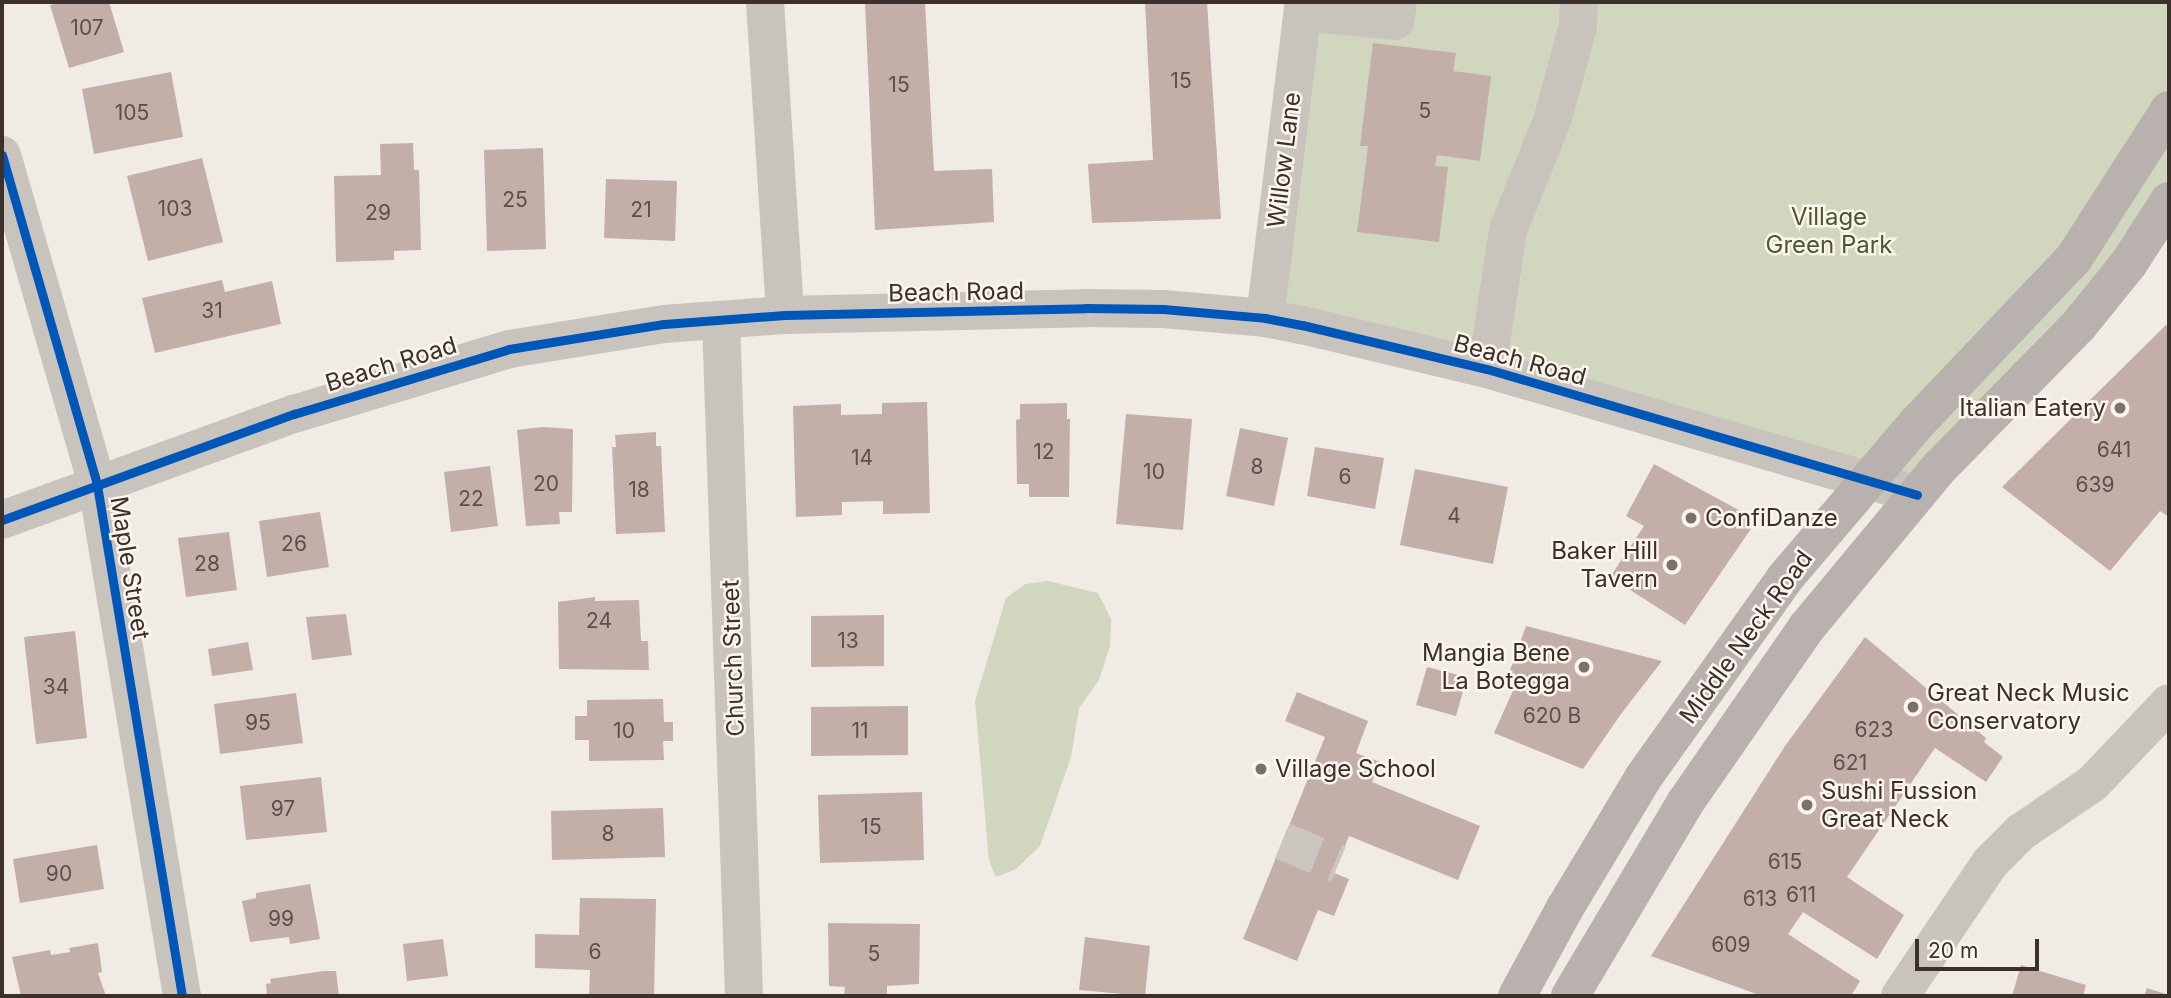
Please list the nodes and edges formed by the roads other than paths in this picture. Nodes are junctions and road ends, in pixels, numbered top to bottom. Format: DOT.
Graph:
graph roads {
  1 [pos="765,2"];
  2 [pos="1398,2"];
  3 [pos="1579,2"];
  4 [pos="1303,7"];
  5 [pos="2169,110"];
  6 [pos="2,155"];
  7 [pos="2169,201"];
  8 [pos="785,315"];
  9 [pos="1265,318"];
  10 [pos="721,320"];
  11 [pos="1488,369"];
  12 [pos="1868,481"];
  13 [pos="97,485"];
  14 [pos="1917,495"];
  15 [pos="2,520"];
  16 [pos="2169,703"];
  17 [pos="1535,963"];
  18 [pos="1578,994"];
  19 [pos="182,996"];
  20 [pos="744,996"];
  21 [pos="1517,996"];
  22 [pos="1900,996"];
  1 -- 8 [label="street"];
  2 -- 4 [label="street"];
  3 -- 11 [label="street"];
  4 -- 9 [label="street, Willow Lane"];
  5 -- 12 [label="main road, Middle Neck Road"];
  6 -- 13 [label="street, Maple Street"];
  7 -- 14 [label="main road, Middle Neck Road"];
  8 -- 9 [label="street, Beach Road"];
  8 -- 10 [label="street, Beach Road"];
  9 -- 11 [label="street, Beach Road"];
  10 -- 13 [label="street, Beach Road"];
  10 -- 20 [label="street, Church Street"];
  11 -- 12 [label="street, Beach Road"];
  12 -- 14 [label="street, Beach Road"];
  12 -- 17 [label="main road, Middle Neck Road"];
  13 -- 15 [label="street, Beach Road"];
  13 -- 19 [label="street, Maple Street"];
  14 -- 18 [label="main road, Middle Neck Road"];
  16 -- 22 [label="street"];
  17 -- 18 [label="street"];
  17 -- 21 [label="main road, Middle Neck Road"];
}
